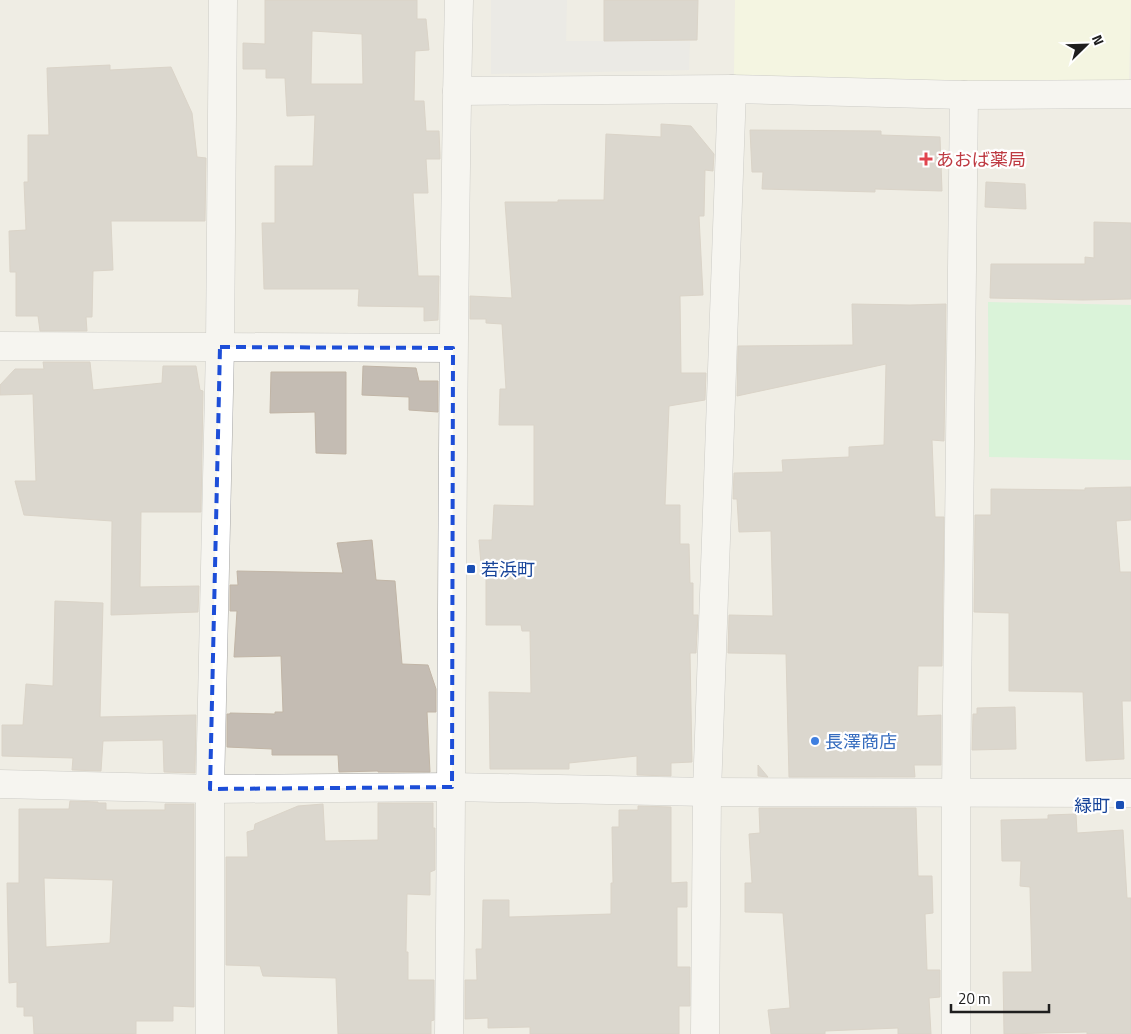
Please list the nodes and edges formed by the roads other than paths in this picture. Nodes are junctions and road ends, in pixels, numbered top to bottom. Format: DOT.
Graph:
graph roads {
  1 [pos="223,0"];
  2 [pos="459,0"];
  3 [pos="732,89"];
  4 [pos="457,91"];
  5 [pos="1131,94"];
  6 [pos="964,96"];
  7 [pos="0,346"];
  8 [pos="220,347"];
  9 [pos="453,348"];
  10 [pos="0,784"];
  11 [pos="452,787"];
  12 [pos="210,789"];
  13 [pos="707,792"];
  14 [pos="956,792"];
  15 [pos="1131,793"];
  16 [pos="210,1034"];
  17 [pos="449,1034"];
  18 [pos="705,1034"];
  19 [pos="956,1034"];
  1 -- 8 [label="street"];
  2 -- 4 [label="street"];
  3 -- 4 [label="street"];
  3 -- 6 [label="street"];
  3 -- 13 [label="street"];
  4 -- 9 [label="street"];
  5 -- 6 [label="street"];
  6 -- 14 [label="street"];
  7 -- 8 [label="street"];
  8 -- 9 [label="street"];
  8 -- 12 [label="street"];
  9 -- 11 [label="street"];
  10 -- 12 [label="street"];
  11 -- 12 [label="street"];
  11 -- 13 [label="street"];
  11 -- 17 [label="street"];
  12 -- 16 [label="street"];
  13 -- 14 [label="street"];
  13 -- 18 [label="street"];
  14 -- 15 [label="street"];
  14 -- 19 [label="street"];
}
